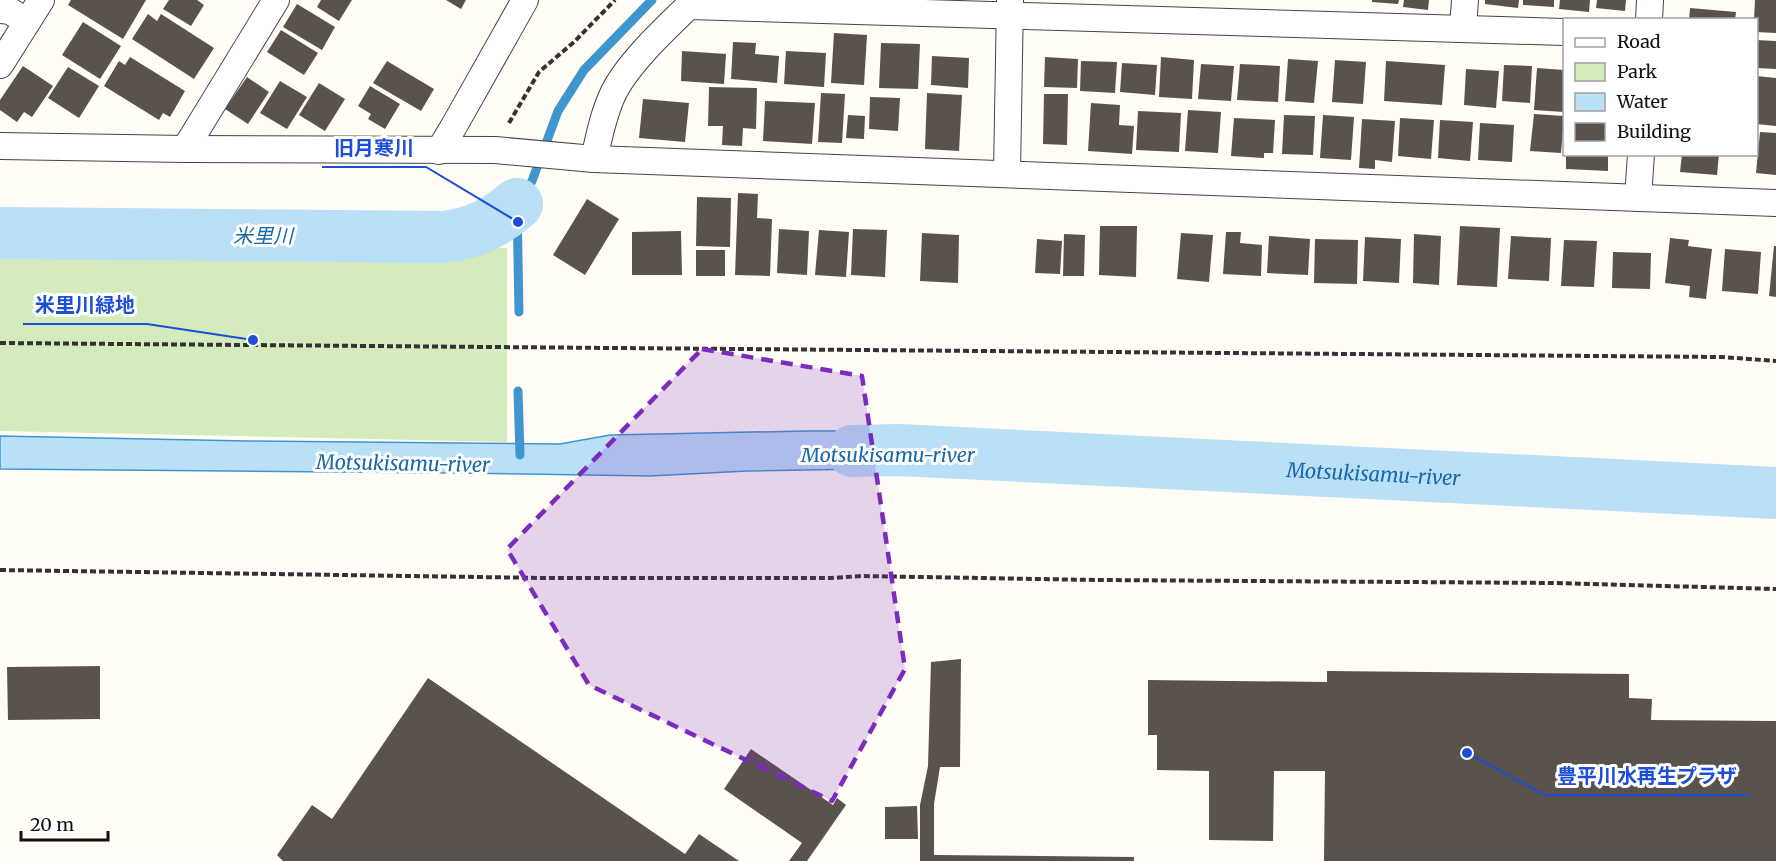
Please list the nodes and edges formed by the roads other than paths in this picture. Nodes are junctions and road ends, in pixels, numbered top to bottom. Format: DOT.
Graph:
graph roads {
  1 [pos="41,0"];
  2 [pos="276,0"];
  3 [pos="525,0"];
  4 [pos="1465,0"];
  5 [pos="1650,0"];
  6 [pos="692,3"];
  7 [pos="1010,7"];
  8 [pos="0,10"];
  9 [pos="1649,18"];
  10 [pos="27,22"];
  11 [pos="1463,28"];
  12 [pos="1563,32"];
  13 [pos="0,65"];
  14 [pos="0,146"];
  15 [pos="185,149"];
  16 [pos="438,151"];
  17 [pos="1641,156"];
  18 [pos="585,158"];
  19 [pos="1007,173"];
  20 [pos="1638,198"];
  21 [pos="1776,203"];
  1 -- 10 [label="street"];
  2 -- 15 [label="street"];
  3 -- 16 [label="street"];
  4 -- 11 [label="street"];
  5 -- 9 [label="street"];
  6 -- 7 [label="street"];
  6 -- 18 [label="street"];
  7 -- 11 [label="street"];
  7 -- 19 [label="street"];
  8 -- 10 [label="street"];
  10 -- 13 [label="street"];
  11 -- 12 [label="street"];
  14 -- 15 [label="street"];
  15 -- 16 [label="street"];
  16 -- 18 [label="street"];
  17 -- 20 [label="street"];
  18 -- 19 [label="street"];
  19 -- 20 [label="street"];
  20 -- 21 [label="street"];
}
